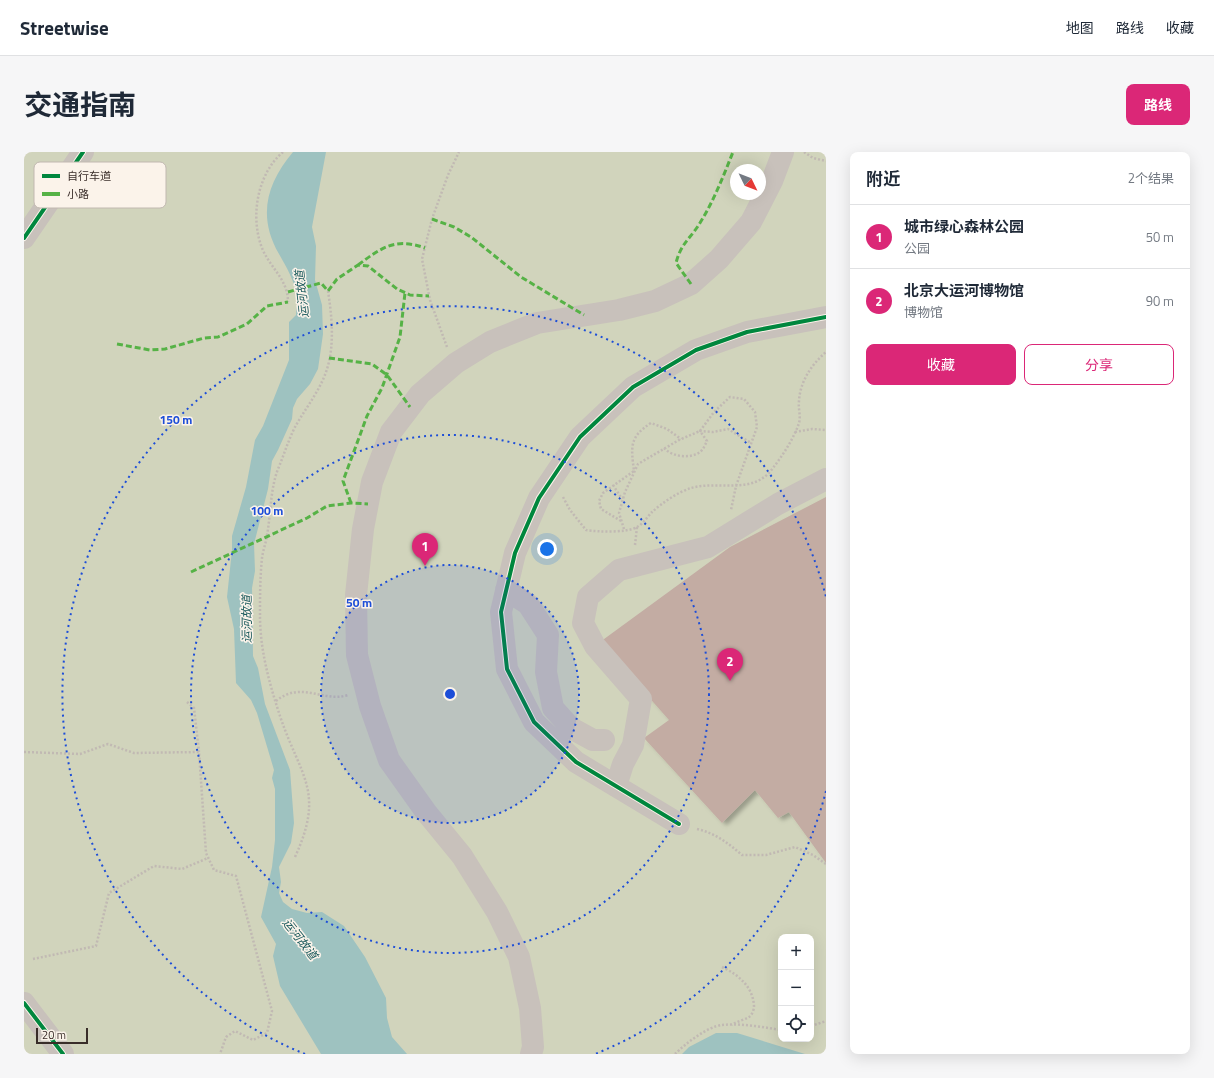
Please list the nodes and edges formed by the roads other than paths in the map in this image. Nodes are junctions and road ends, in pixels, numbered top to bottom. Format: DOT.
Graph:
graph roads {
  1 [pos="83,152"];
  2 [pos="783,152"];
  3 [pos="76,162"];
  4 [pos="45,208"];
  5 [pos="24,238"];
  6 [pos="826,317"];
  7 [pos="826,478"];
  8 [pos="506,590"];
  9 [pos="604,740"];
  10 [pos="616,786"];
  11 [pos="679,824"];
  12 [pos="24,1003"];
  13 [pos="63,1054"];
  14 [pos="532,1054"];
  1 -- 3 [label="street"];
  2 -- 14 [label="street"];
  4 -- 5 [label="street"];
  6 -- 8 [label="street"];
  7 -- 10 [label="street"];
  8 -- 9 [label="street"];
  8 -- 10 [label="street"];
  10 -- 11 [label="street"];
  12 -- 13 [label="street"];
}
